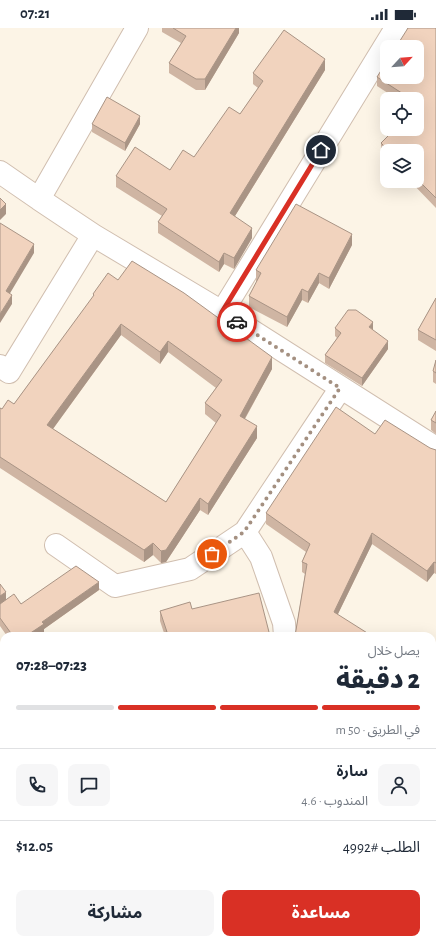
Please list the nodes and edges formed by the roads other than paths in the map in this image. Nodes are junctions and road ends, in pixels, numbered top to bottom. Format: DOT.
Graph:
graph roads {
  1 [pos="137,28"];
  2 [pos="396,28"];
  3 [pos="0,172"];
  4 [pos="39,199"];
  5 [pos="93,235"];
  6 [pos="222,312"];
  7 [pos="0,366"];
  8 [pos="340,388"];
  9 [pos="436,448"];
  10 [pos="244,532"];
  11 [pos="56,545"];
  12 [pos="285,632"];
  1 -- 4 [label="street"];
  2 -- 6 [label="street"];
  3 -- 4 [label="street"];
  4 -- 5 [label="street"];
  5 -- 6 [label="street"];
  5 -- 7 [label="street"];
  6 -- 8 [label="street"];
  8 -- 9 [label="street"];
  8 -- 10 [label="street"];
  10 -- 11 [label="street"];
  10 -- 12 [label="street"];
}
